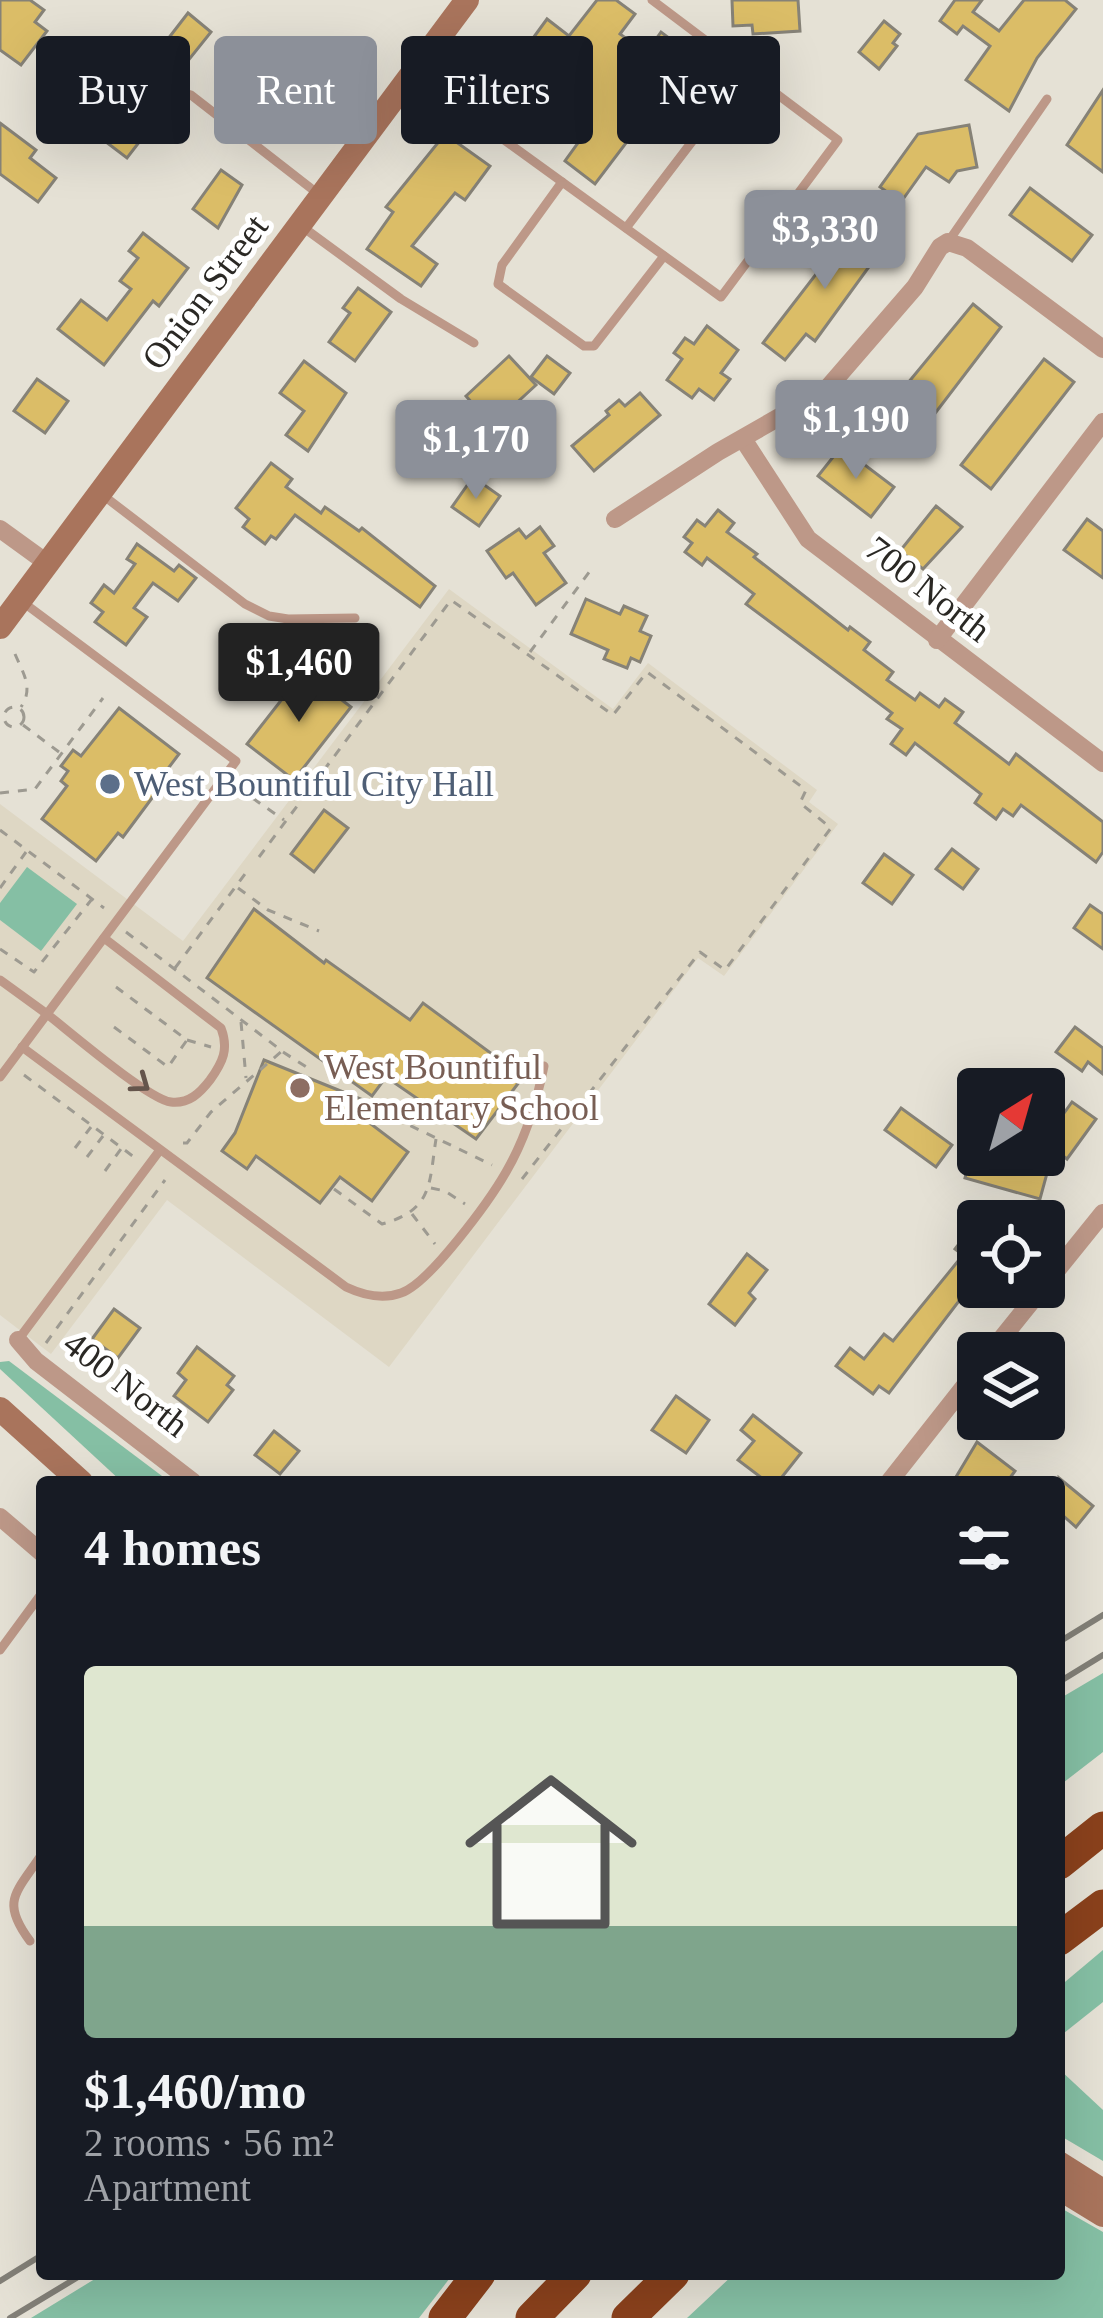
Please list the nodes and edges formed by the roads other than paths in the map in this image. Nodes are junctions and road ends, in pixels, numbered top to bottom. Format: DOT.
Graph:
graph roads {
  1 [pos="467,0"];
  2 [pos="652,0"];
  3 [pos="440,36"];
  4 [pos="700,36"];
  5 [pos="401,89"];
  6 [pos="190,95"];
  7 [pos="780,96"];
  8 [pos="1048,99"];
  9 [pos="377,121"];
  10 [pos="360,144"];
  11 [pos="509,144"];
  12 [pos="690,144"];
  13 [pos="562,182"];
  14 [pos="322,196"];
  15 [pos="300,225"];
  16 [pos="626,228"];
  17 [pos="948,242"];
  18 [pos="664,256"];
  19 [pos="474,343"];
  20 [pos="1103,349"];
  21 [pos="1103,422"];
  22 [pos="743,439"];
  23 [pos="1086,444"];
  24 [pos="1103,457"];
  25 [pos="100,492"];
  26 [pos="615,519"];
  27 [pos="0,529"];
  28 [pos="46,563"];
  29 [pos="20,600"];
  30 [pos="355,618"];
  31 [pos="0,627"];
  32 [pos="938,640"];
  33 [pos="1103,763"];
  34 [pos="104,938"];
  35 [pos="0,980"];
  36 [pos="47,1014"];
  37 [pos="22,1047"];
  38 [pos="544,1066"];
  39 [pos="0,1077"];
  40 [pos="160,1150"];
  41 [pos="1103,1213"];
  42 [pos="1065,1260"];
  43 [pos="1026,1308"];
  44 [pos="1007,1332"];
  45 [pos="18,1340"];
  46 [pos="957,1396"];
  47 [pos="0,1409"];
  48 [pos="74,1476"];
  49 [pos="185,1476"];
  50 [pos="894,1476"];
  51 [pos="0,1517"];
  52 [pos="36,1548"];
  53 [pos="36,1601"];
  54 [pos="0,1651"];
  55 [pos="1103,1828"];
  56 [pos="1065,1858"];
  57 [pos="36,1863"];
  58 [pos="1103,1906"];
  59 [pos="1065,1934"];
  60 [pos="30,1941"];
  61 [pos="1065,2167"];
  62 [pos="1103,2191"];
  63 [pos="1065,2192"];
  64 [pos="1103,2215"];
  65 [pos="474,2280"];
  66 [pos="569,2280"];
  67 [pos="667,2280"];
  68 [pos="445,2318"];
  69 [pos="532,2318"];
  70 [pos="628,2318"];
  1 -- 3 [label="street, Onion Street"];
  2 -- 4 [label="lane"];
  5 -- 9 [label="street, Onion Street"];
  6 -- 14 [label="lane"];
  7 -- 18 [label="lane"];
  8 -- 17 [label="lane"];
  10 -- 14 [label="street, Onion Street"];
  11 -- 13 [label="lane"];
  12 -- 16 [label="lane"];
  13 -- 16 [label="lane"];
  13 -- 18 [label="lane"];
  14 -- 15 [label="street, Onion Street"];
  15 -- 19 [label="lane"];
  15 -- 25 [label="street, Onion Street"];
  16 -- 18 [label="lane"];
  17 -- 20 [label="street"];
  17 -- 22 [label="street"];
  21 -- 23 [label="street"];
  22 -- 26 [label="street"];
  22 -- 32 [label="street, 700 North"];
  23 -- 24 [label="street"];
  23 -- 32 [label="street"];
  25 -- 28 [label="street, Onion Street"];
  25 -- 30 [label="lane"];
  27 -- 28 [label="street"];
  28 -- 29 [label="street, Onion Street"];
  29 -- 31 [label="street, Onion Street"];
  29 -- 34 [label="lane"];
  32 -- 33 [label="street, 700 North"];
  34 -- 36 [label="lane"];
  36 -- 34 [label="lane, one-way"];
  35 -- 36 [label="lane"];
  36 -- 37 [label="lane"];
  37 -- 39 [label="lane"];
  37 -- 40 [label="lane"];
  38 -- 40 [label="lane"];
  40 -- 45 [label="lane"];
  41 -- 42 [label="street"];
  43 -- 44 [label="street"];
  45 -- 49 [label="street, 400 North"];
  46 -- 50 [label="street"];
  47 -- 48 [label="street"];
  51 -- 52 [label="street"];
  53 -- 54 [label="lane"];
  55 -- 56 [label="highway"];
  57 -- 60 [label="lane"];
  58 -- 59 [label="highway"];
  61 -- 62 [label="street"];
  63 -- 64 [label="street"];
  65 -- 68 [label="highway"];
  66 -- 69 [label="highway"];
  67 -- 70 [label="highway"];
}
